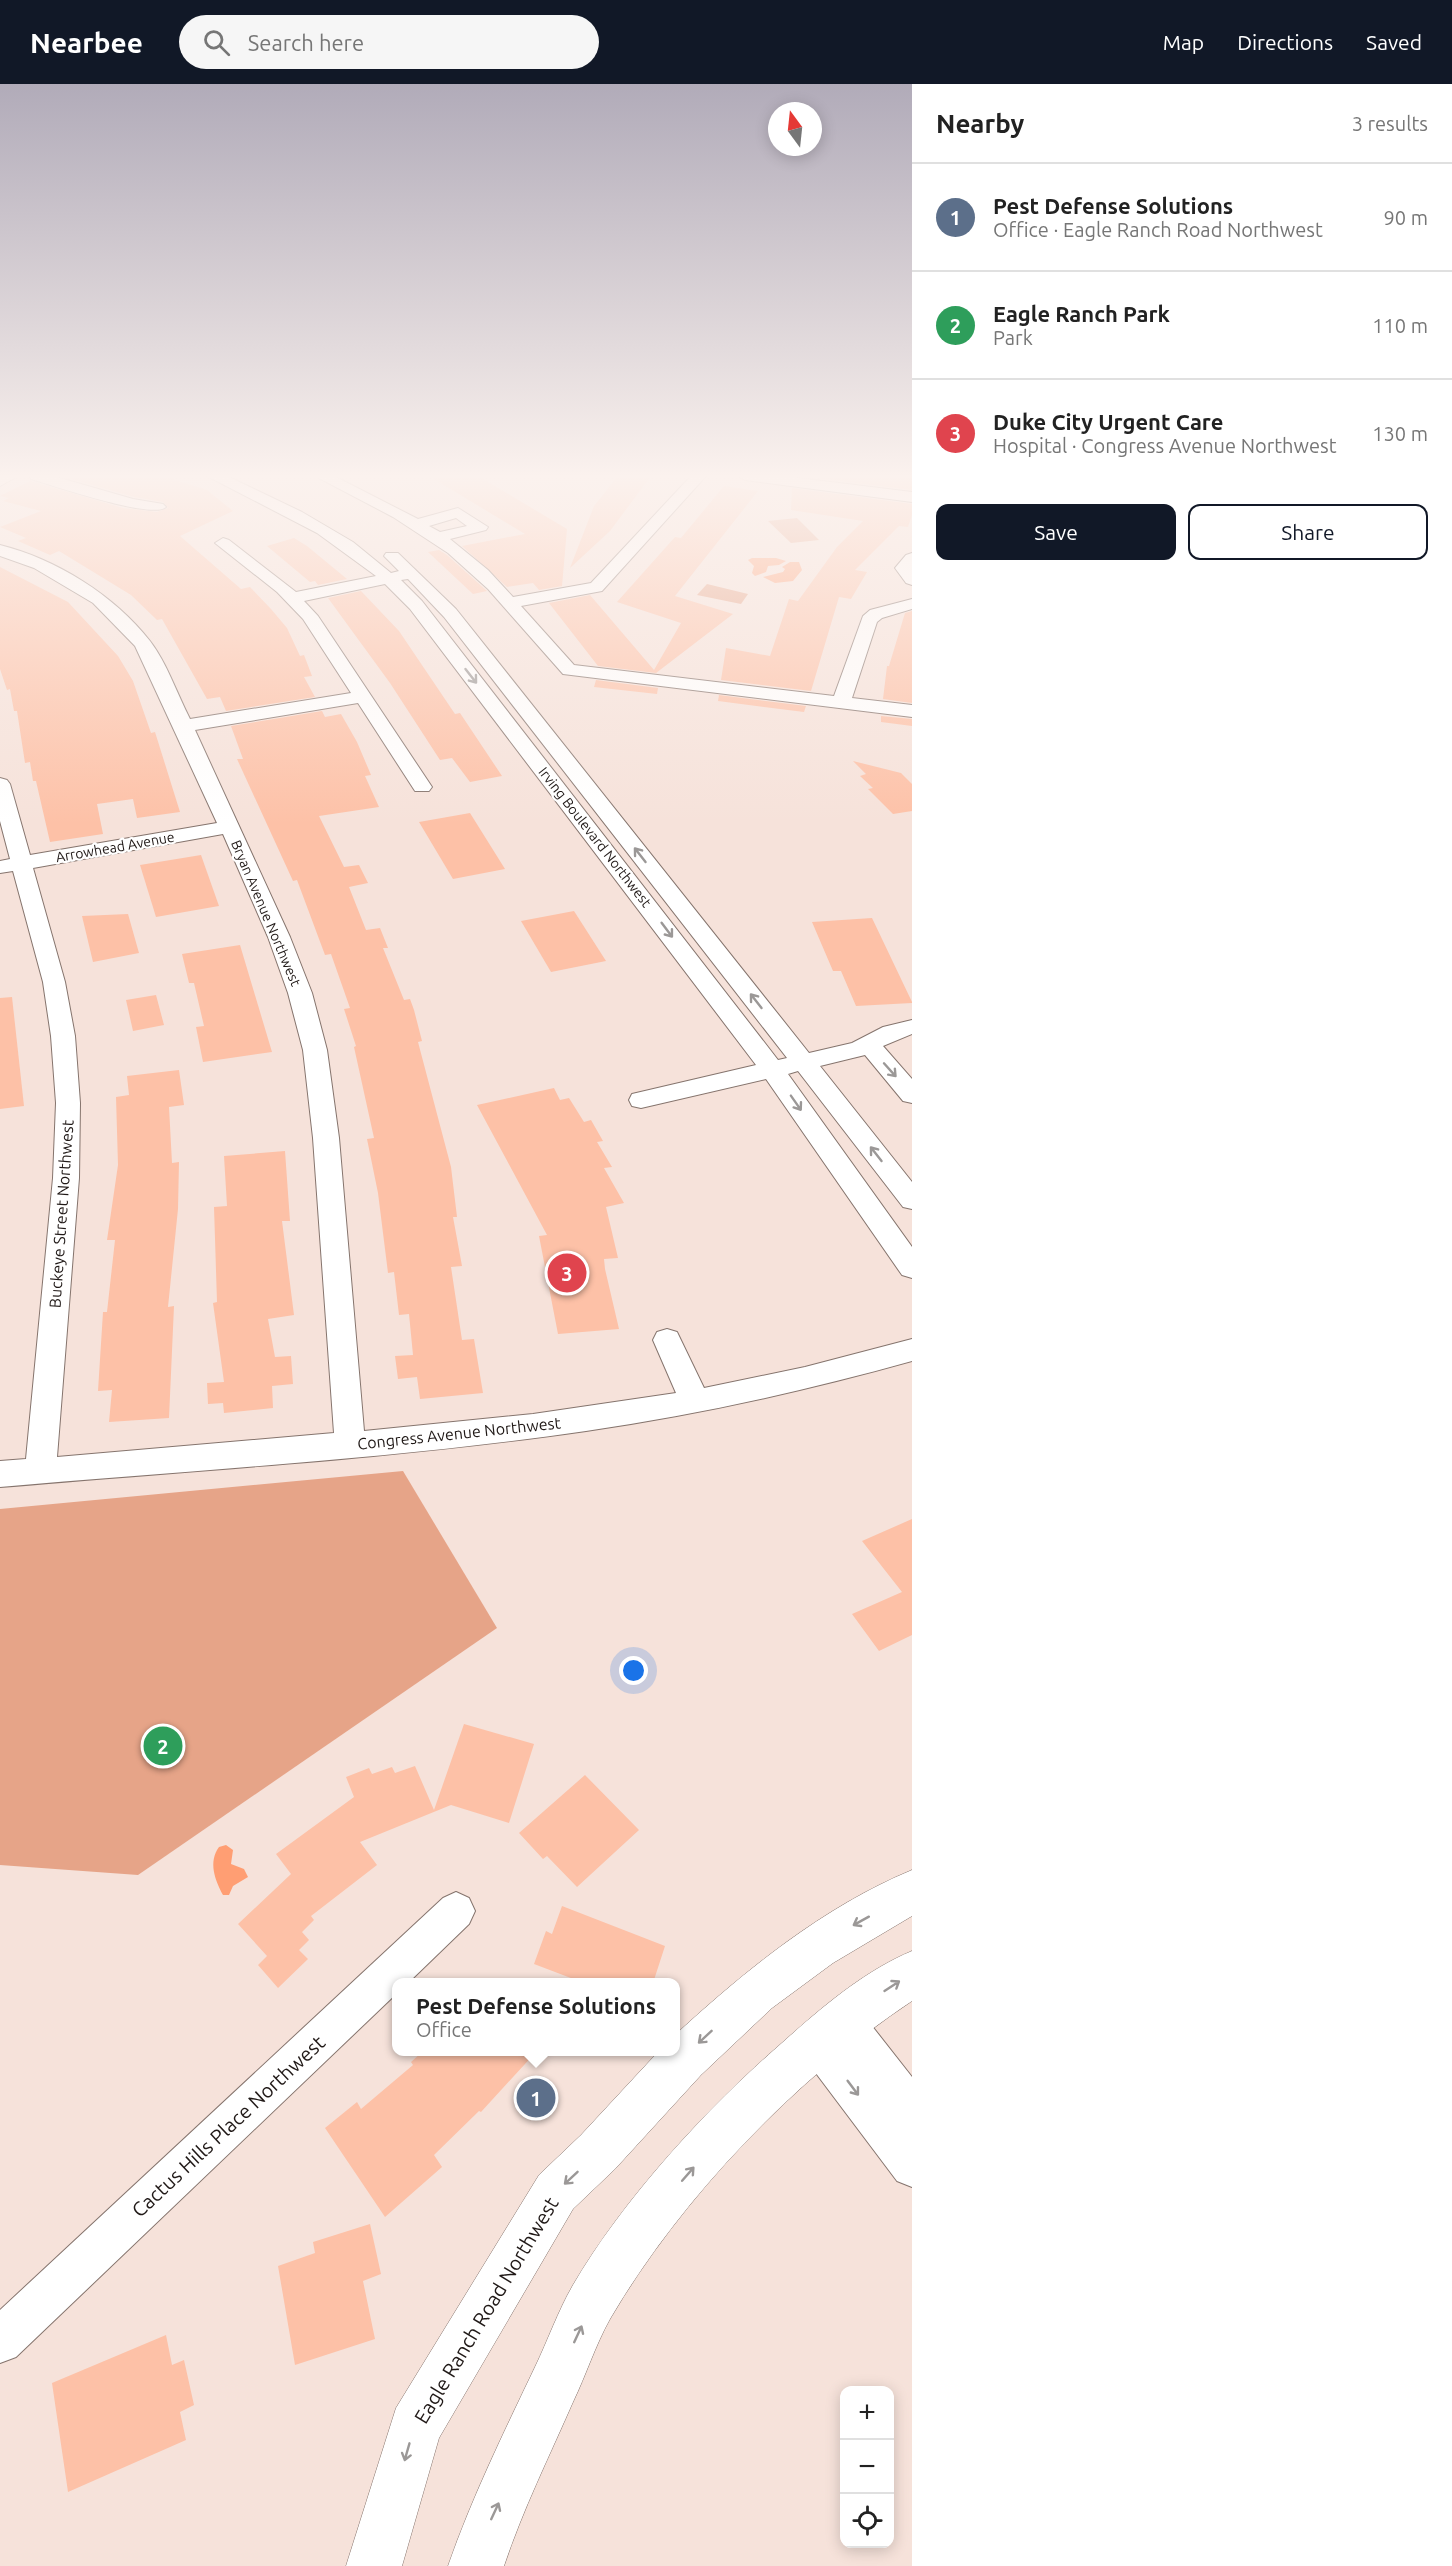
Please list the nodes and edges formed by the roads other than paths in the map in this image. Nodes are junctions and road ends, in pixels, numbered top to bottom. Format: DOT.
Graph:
graph roads {
  1 [pos="87,592"];
  2 [pos="286,592"];
  3 [pos="323,592"];
  4 [pos="402,592"];
  5 [pos="429,592"];
  6 [pos="498,592"];
  7 [pos="569,592"];
  8 [pos="293,598"];
  9 [pos="508,603"];
  10 [pos="912,604"];
  11 [pos="363,697"];
  12 [pos="841,703"];
  13 [pos="912,711"];
  14 [pos="184,726"];
  15 [pos="0,784"];
  16 [pos="422,787"];
  17 [pos="230,827"];
  18 [pos="11,865"];
  19 [pos="912,1027"];
  20 [pos="869,1045"];
  21 [pos="805,1063"];
  22 [pos="772,1069"];
  23 [pos="912,1095"];
  24 [pos="641,1100"];
  25 [pos="912,1200"];
  26 [pos="912,1268"];
  27 [pos="667,1340"];
  28 [pos="912,1350"];
  29 [pos="694,1401"];
  30 [pos="350,1444"];
  31 [pos="40,1471"];
  32 [pos="0,1474"];
  33 [pos="912,1892"];
  34 [pos="456,1911"];
  35 [pos="912,1974"];
  36 [pos="830,2032"];
  37 [pos="912,2110"];
  38 [pos="912,2166"];
  39 [pos="0,2341"];
  40 [pos="374,2566"];
  41 [pos="476,2566"];
  1 -- 14 [label="street, Bryan Avenue Northwest"];
  2 -- 8 [label="street"];
  3 -- 8 [label="street"];
  4 -- 22 [label="street, Irving Boulevard Northwest, one-way"];
  21 -- 5 [label="street, Irving Boulevard Northwest, one-way"];
  6 -- 9 [label="street"];
  7 -- 9 [label="street"];
  8 -- 11 [label="street"];
  9 -- 12 [label="street"];
  10 -- 12 [label="street"];
  11 -- 14 [label="street"];
  11 -- 16 [label="street"];
  12 -- 13 [label="street"];
  14 -- 17 [label="street, Bryan Avenue Northwest"];
  15 -- 18 [label="street, Buckeye Street Northwest"];
  17 -- 18 [label="street, Arrowhead Avenue"];
  17 -- 30 [label="street, Bryan Avenue Northwest"];
  18 -- 31 [label="street, Buckeye Street Northwest"];
  19 -- 20 [label="street"];
  20 -- 21 [label="street"];
  20 -- 23 [label="street, one-way"];
  21 -- 22 [label="street"];
  25 -- 21 [label="street, Irving Boulevard Northwest, one-way"];
  22 -- 24 [label="street"];
  22 -- 26 [label="street, Irving Boulevard Northwest, one-way"];
  27 -- 29 [label="street"];
  28 -- 29 [label="street, Congress Avenue Northwest"];
  29 -- 30 [label="street, Congress Avenue Northwest"];
  30 -- 31 [label="street, Congress Avenue Northwest"];
  31 -- 32 [label="street, Congress Avenue Northwest"];
  33 -- 40 [label="main road, Eagle Ranch Road Northwest, one-way"];
  34 -- 39 [label="street, Cactus Hills Place Northwest"];
  36 -- 35 [label="main road, one-way"];
  36 -- 37 [label="street"];
  36 -- 38 [label="street, one-way"];
  41 -- 36 [label="main road, one-way"];
}
